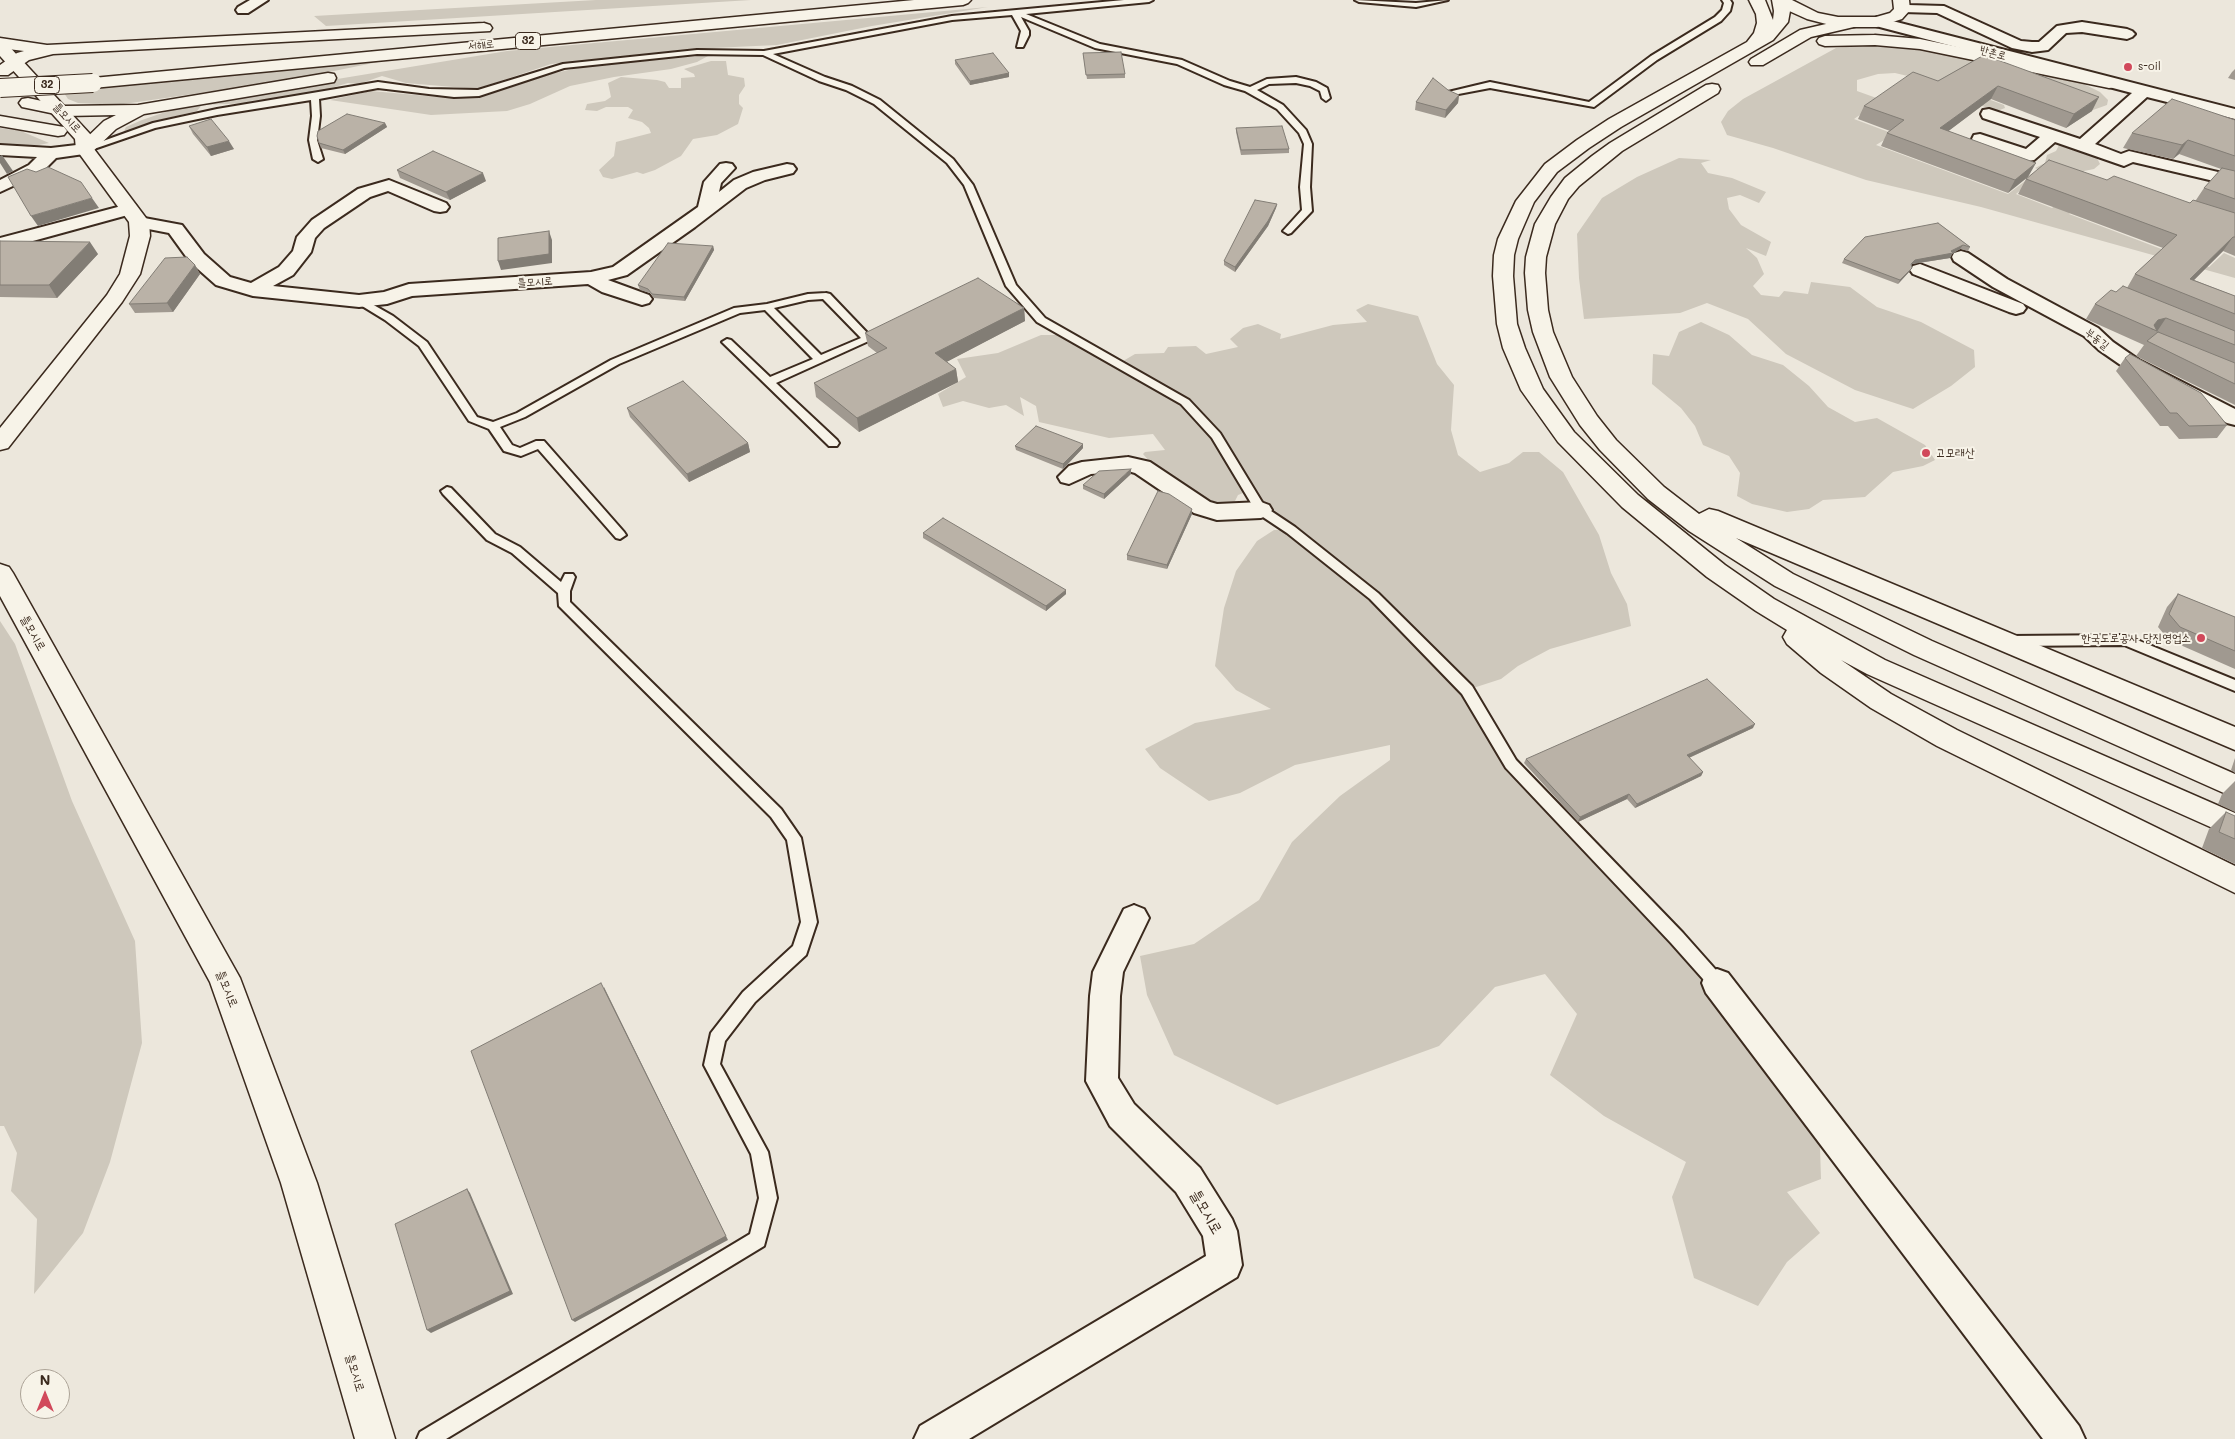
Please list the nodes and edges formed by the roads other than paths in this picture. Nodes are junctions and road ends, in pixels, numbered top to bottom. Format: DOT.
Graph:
graph roads {
  1 [pos="261,0"];
  2 [pos="864,0"];
  3 [pos="963,0"];
  4 [pos="1149,0"];
  5 [pos="1359,0"];
  6 [pos="1444,0"];
  7 [pos="1726,0"];
  8 [pos="1757,0"];
  9 [pos="1781,0"];
  10 [pos="1904,4"];
  11 [pos="243,10"];
  12 [pos="1014,12"];
  13 [pos="673,18"];
  14 [pos="1878,22"];
  15 [pos="1852,23"];
  16 [pos="535,25"];
  17 [pos="496,27"];
  18 [pos="2127,34"];
  19 [pos="567,37"];
  20 [pos="0,45"];
  21 [pos="1020,46"];
  22 [pos="62,48"];
  23 [pos="1762,49"];
  24 [pos="764,53"];
  25 [pos="5,66"];
  26 [pos="89,78"];
  27 [pos="2110,84"];
  28 [pos="0,88"];
  29 [pos="39,88"];
  30 [pos="1251,90"];
  31 [pos="2143,92"];
  32 [pos="1448,93"];
  33 [pos="315,97"];
  34 [pos="1326,98"];
  35 [pos="27,101"];
  36 [pos="151,108"];
  37 [pos="59,110"];
  38 [pos="0,111"];
  39 [pos="1989,114"];
  40 [pos="2235,114"];
  41 [pos="0,122"];
  42 [pos="58,131"];
  43 [pos="2052,136"];
  44 [pos="1980,139"];
  45 [pos="2083,146"];
  46 [pos="85,149"];
  47 [pos="0,150"];
  48 [pos="51,153"];
  49 [pos="318,159"];
  50 [pos="726,168"];
  51 [pos="787,169"];
  52 [pos="2235,181"];
  53 [pos="0,187"];
  54 [pos="440,207"];
  55 [pos="707,209"];
  56 [pos="134,215"];
  57 [pos="1288,231"];
  58 [pos="0,244"];
  59 [pos="1961,257"];
  60 [pos="1920,270"];
  61 [pos="590,278"];
  62 [pos="253,290"];
  63 [pos="642,299"];
  64 [pos="358,301"];
  65 [pos="767,307"];
  66 [pos="727,342"];
  67 [pos="820,360"];
  68 [pos="2132,364"];
  69 [pos="769,382"];
  70 [pos="2235,418"];
  71 [pos="493,426"];
  72 [pos="0,443"];
  73 [pos="833,443"];
  74 [pos="1068,477"];
  75 [pos="447,491"];
  76 [pos="1656,493"];
  77 [pos="1261,510"];
  78 [pos="620,535"];
  79 [pos="1716,571"];
  80 [pos="0,573"];
  81 [pos="2006,641"];
  82 [pos="2235,686"];
  83 [pos="2235,739"];
  84 [pos="2235,787"];
  85 [pos="2235,826"];
  86 [pos="2235,880"];
  87 [pos="1134,918"];
  88 [pos="1717,983"];
  89 [pos="375,1439"];
  90 [pos="427,1439"];
  91 [pos="933,1439"];
  92 [pos="2066,1439"];
  1 -- 11 [label="street"];
  2 -- 13 [label="main road, 서해로 / 32"];
  3 -- 19 [label="main road, 서해로 / 32"];
  4 -- 12 [label="lane"];
  5 -- 6 [label="lane"];
  7 -- 32 [label="lane"];
  8 -- 23 [label="main road"];
  9 -- 15 [label="main road, 반촌로"];
  9 -- 23 [label="main road"];
  10 -- 14 [label="main road, 반촌로"];
  10 -- 18 [label="street"];
  10 -- 27 [label="street, 반촌로"];
  12 -- 21 [label="lane"];
  12 -- 24 [label="lane"];
  12 -- 30 [label="lane"];
  13 -- 16 [label="main road"];
  13 -- 26 [label="main road, 서해로 / 32"];
  14 -- 15 [label="main road, 반촌로"];
  14 -- 27 [label="street, 반촌로"];
  15 -- 23 [label="main road"];
  17 -- 22 [label="main road"];
  19 -- 26 [label="main road, 서해로 / 32"];
  19 -- 36 [label="main road"];
  20 -- 22 [label="main road"];
  20 -- 25 [label="main road, 틀모시로"];
  22 -- 25 [label="main road"];
  23 -- 27 [label="main road"];
  23 -- 76 [label="main road"];
  23 -- 79 [label="main road"];
  24 -- 33 [label="lane"];
  24 -- 77 [label="lane"];
  25 -- 26 [label="main road, 서해로 / 32"];
  25 -- 29 [label="main road, 틀모시로"];
  25 -- 35 [label="main road"];
  26 -- 28 [label="main road, 서해로 / 32, bridge"];
  27 -- 31 [label="street, 반촌로"];
  29 -- 35 [label="main road"];
  29 -- 37 [label="main road, 틀모시로"];
  30 -- 34 [label="lane"];
  30 -- 57 [label="lane"];
  31 -- 40 [label="street, 반촌로"];
  31 -- 45 [label="street"];
  33 -- 46 [label="lane"];
  33 -- 49 [label="lane"];
  35 -- 37 [label="main road"];
  35 -- 38 [label="main road"];
  35 -- 42 [label="main road"];
  36 -- 37 [label="main road"];
  36 -- 46 [label="main road"];
  37 -- 46 [label="main road, 틀모시로"];
  39 -- 43 [label="street"];
  41 -- 42 [label="main road"];
  42 -- 46 [label="main road"];
  43 -- 44 [label="street"];
  43 -- 45 [label="street"];
  45 -- 52 [label="street"];
  46 -- 48 [label="street"];
  46 -- 56 [label="main road, 틀모시로"];
  47 -- 48 [label="street"];
  48 -- 53 [label="street"];
  50 -- 55 [label="street"];
  51 -- 55 [label="street, 틀모시로"];
  54 -- 62 [label="street"];
  55 -- 61 [label="street, 틀모시로"];
  56 -- 58 [label="street"];
  56 -- 62 [label="street, 틀모시로"];
  56 -- 72 [label="main road"];
  59 -- 68 [label="street, 부동길"];
  60 -- 68 [label="street"];
  61 -- 63 [label="street"];
  61 -- 64 [label="street, 틀모시로"];
  62 -- 64 [label="street, 틀모시로"];
  64 -- 71 [label="lane"];
  65 -- 67 [label="lane"];
  65 -- 67 [label="lane"];
  65 -- 71 [label="lane"];
  66 -- 69 [label="lane"];
  67 -- 69 [label="lane"];
  68 -- 70 [label="street, 부동길"];
  69 -- 73 [label="lane"];
  71 -- 78 [label="lane"];
  74 -- 77 [label="street"];
  75 -- 90 [label="lane"];
  76 -- 81 [label="main road"];
  76 -- 84 [label="main road"];
  77 -- 88 [label="lane"];
  79 -- 85 [label="main road"];
  79 -- 86 [label="main road"];
  80 -- 89 [label="main road, 틀모시로"];
  81 -- 82 [label="lane"];
  81 -- 83 [label="main road"];
  87 -- 91 [label="street, 틀모시로"];
  88 -- 92 [label="street"];
}
